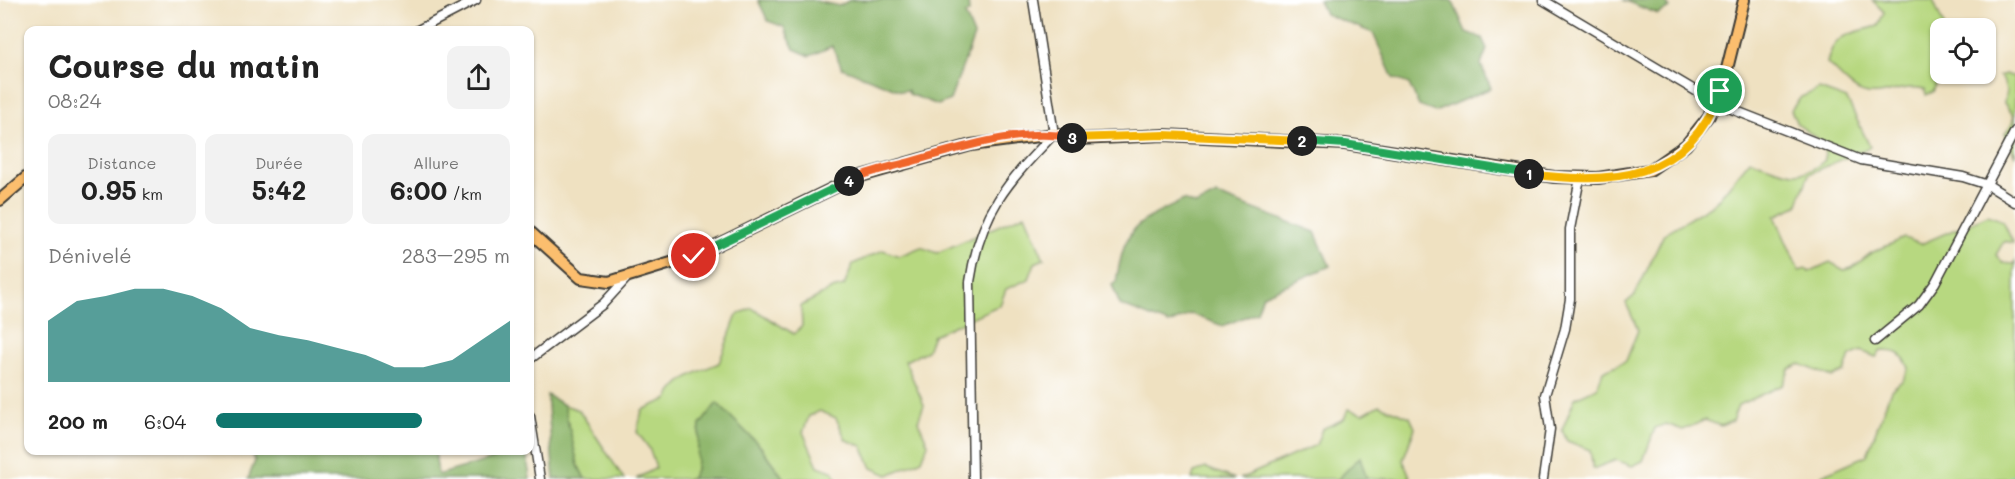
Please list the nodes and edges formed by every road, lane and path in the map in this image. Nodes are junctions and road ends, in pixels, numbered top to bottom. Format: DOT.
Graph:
graph roads {
  1 [pos="476,0"];
  2 [pos="1033,0"];
  3 [pos="1543,0"];
  4 [pos="1744,0"];
  5 [pos="426,26"];
  6 [pos="1716,103"];
  7 [pos="2015,131"];
  8 [pos="1054,134"];
  9 [pos="1580,178"];
  10 [pos="24,179"];
  11 [pos="1988,185"];
  12 [pos="0,200"];
  13 [pos="2015,202"];
  14 [pos="534,236"];
  15 [pos="626,279"];
  16 [pos="1875,341"];
  17 [pos="534,356"];
  18 [pos="534,441"];
  19 [pos="540,479"];
  20 [pos="973,479"];
  21 [pos="1543,479"];
  1 -- 5 [label="street"];
  2 -- 8 [label="street"];
  3 -- 6 [label="street"];
  4 -- 6 [label="main road"];
  6 -- 9 [label="main road"];
  6 -- 11 [label="street"];
  7 -- 11 [label="street"];
  8 -- 9 [label="main road"];
  8 -- 15 [label="main road"];
  8 -- 20 [label="street"];
  9 -- 21 [label="street"];
  10 -- 12 [label="main road"];
  11 -- 13 [label="street"];
  11 -- 16 [label="street"];
  14 -- 15 [label="main road"];
  15 -- 17 [label="street"];
  18 -- 19 [label="street"];
}
